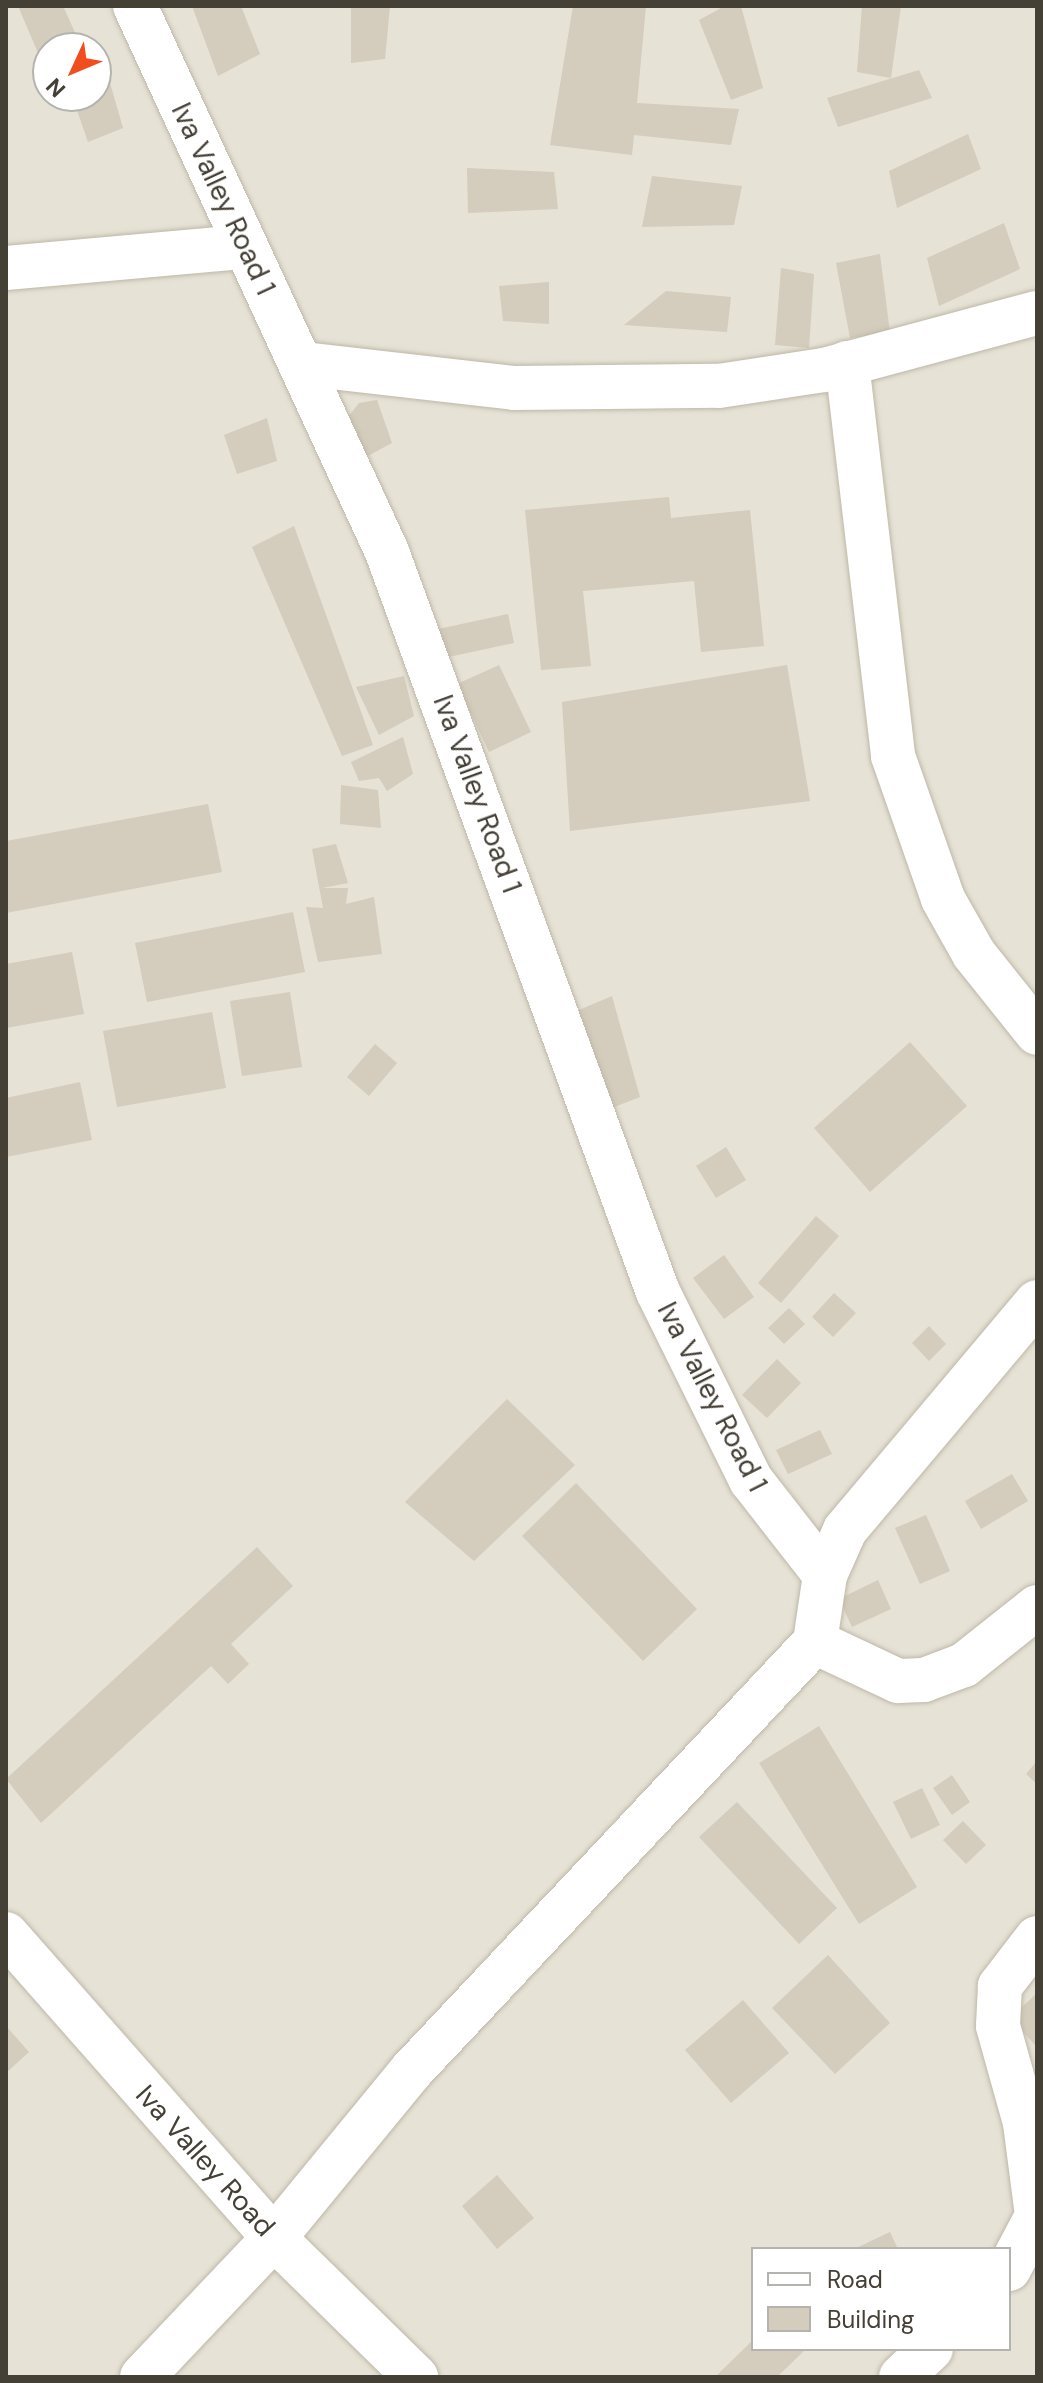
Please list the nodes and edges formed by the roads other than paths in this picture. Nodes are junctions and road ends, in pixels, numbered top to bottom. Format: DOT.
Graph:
graph roads {
  1 [pos="135,6"];
  2 [pos="242,247"];
  3 [pos="6,268"];
  4 [pos="1037,313"];
  5 [pos="847,363"];
  6 [pos="304,364"];
  7 [pos="1037,1033"];
  8 [pos="1037,1302"];
  9 [pos="825,1575"];
  10 [pos="1037,1607"];
  11 [pos="815,1642"];
  12 [pos="6,1934"];
  13 [pos="1037,1938"];
  14 [pos="274,2238"];
  15 [pos="1029,2240"];
  16 [pos="929,2351"];
  17 [pos="142,2377"];
  18 [pos="416,2377"];
  19 [pos="901,2377"];
  1 -- 2 [label="street, Iva Valley Road 1"];
  2 -- 3 [label="street"];
  2 -- 6 [label="street, Iva Valley Road 1"];
  4 -- 5 [label="street"];
  5 -- 6 [label="street"];
  5 -- 7 [label="street"];
  6 -- 9 [label="street, Iva Valley Road 1"];
  8 -- 9 [label="street"];
  9 -- 11 [label="street"];
  10 -- 11 [label="street"];
  11 -- 14 [label="street"];
  12 -- 14 [label="street, Iva Valley Road"];
  13 -- 15 [label="street"];
  14 -- 17 [label="street"];
  14 -- 18 [label="street, Iva Valley Road"];
  16 -- 19 [label="street"];
}
